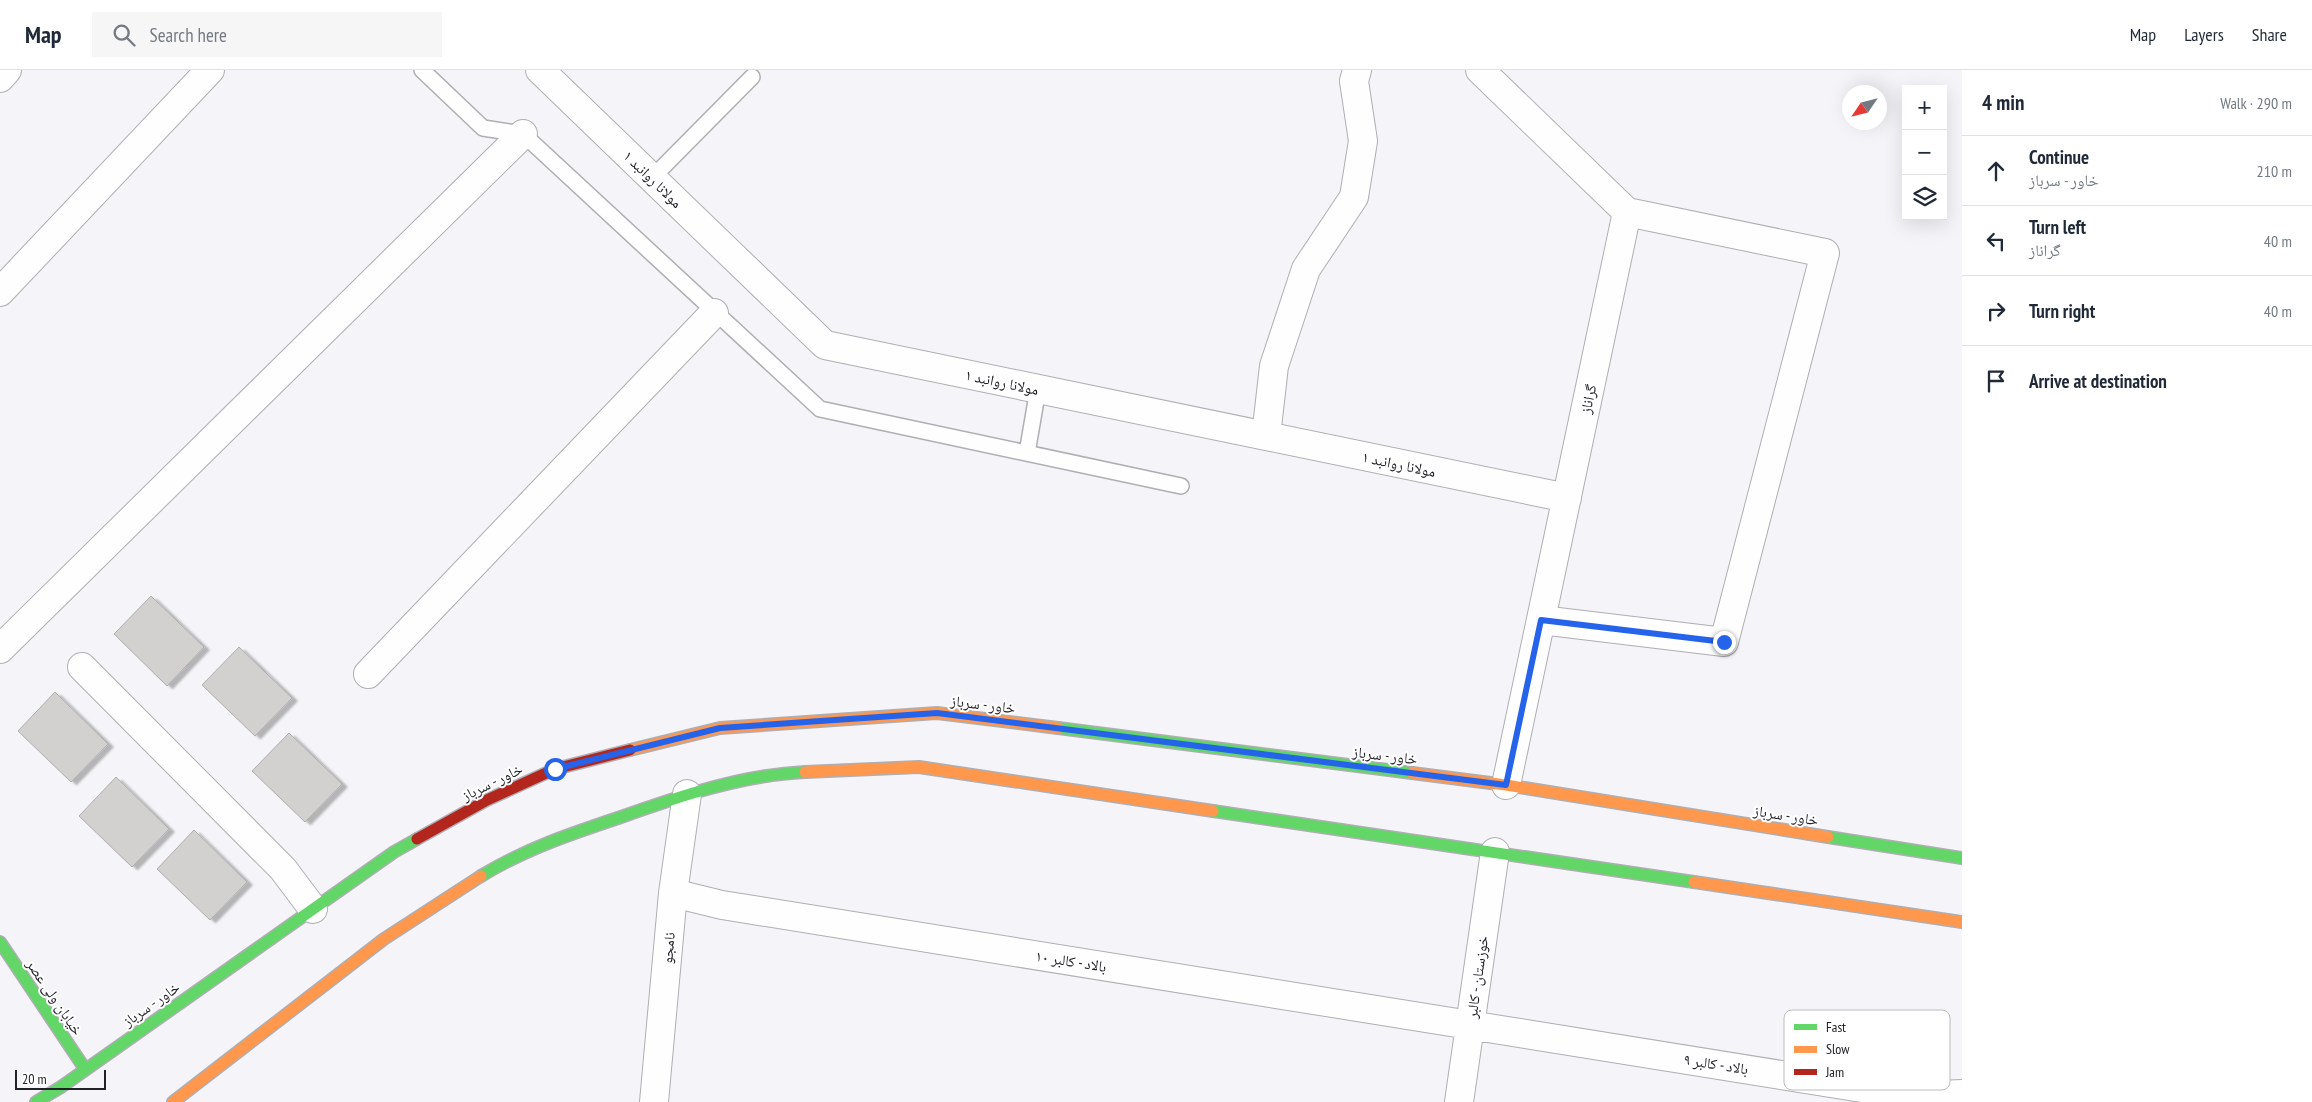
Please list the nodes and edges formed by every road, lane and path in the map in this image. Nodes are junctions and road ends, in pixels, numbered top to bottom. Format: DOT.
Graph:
graph roads {
  1 [pos="7,70"];
  2 [pos="210,70"];
  3 [pos="540,70"];
  4 [pos="1357,70"];
  5 [pos="1480,70"];
  6 [pos="426,71"];
  7 [pos="0,78"];
  8 [pos="752,78"];
  9 [pos="524,134"];
  10 [pos="652,178"];
  11 [pos="1627,212"];
  12 [pos="0,292"];
  13 [pos="714,313"];
  14 [pos="1038,389"];
  15 [pos="1266,436"];
  16 [pos="1027,453"];
  17 [pos="1181,486"];
  18 [pos="1567,498"];
  19 [pos="1541,620"];
  20 [pos="0,649"];
  21 [pos="82,667"];
  22 [pos="368,674"];
  23 [pos="1506,785"];
  24 [pos="687,794"];
  25 [pos="1495,852"];
  26 [pos="1962,858"];
  27 [pos="673,893"];
  28 [pos="313,908"];
  29 [pos="1962,922"];
  30 [pos="0,942"];
  31 [pos="1470,1025"];
  32 [pos="85,1069"];
  33 [pos="1784,1075"];
  34 [pos="61,1087"];
  35 [pos="1875,1090"];
  36 [pos="1962,1094"];
  37 [pos="36,1102"];
  38 [pos="55,1102"];
  39 [pos="173,1102"];
  40 [pos="654,1102"];
  41 [pos="1459,1102"];
  1 -- 7 [label="street"];
  2 -- 12 [label="street"];
  3 -- 10 [label="street, مولانا روانبد ۱"];
  4 -- 15 [label="street"];
  5 -- 11 [label="street"];
  6 -- 9 [label="lane"];
  8 -- 10 [label="lane"];
  9 -- 13 [label="lane"];
  9 -- 20 [label="street"];
  10 -- 14 [label="street, مولانا روانبد ۱"];
  11 -- 18 [label="street, گراناز"];
  11 -- 19 [label="street"];
  13 -- 16 [label="lane"];
  13 -- 22 [label="street"];
  14 -- 15 [label="street, مولانا روانبد ۱"];
  14 -- 16 [label="lane"];
  15 -- 18 [label="street, مولانا روانبد ۱"];
  16 -- 17 [label="lane"];
  18 -- 19 [label="street, گراناز"];
  19 -- 23 [label="street, گراناز"];
  21 -- 28 [label="street"];
  23 -- 26 [label="street, خاور - سرباز"];
  23 -- 28 [label="street, خاور - سرباز"];
  24 -- 25 [label="street"];
  24 -- 27 [label="street, نامجو"];
  24 -- 39 [label="street"];
  25 -- 29 [label="street"];
  25 -- 31 [label="street, خوزستان - کالبر"];
  27 -- 31 [label="street, بالاد - کالبر ۱۰"];
  27 -- 40 [label="street, نامجو"];
  28 -- 32 [label="street, خاور - سرباز"];
  30 -- 32 [label="street, خیابان ولی عصر"];
  31 -- 33 [label="street, بالاد - کالبر ۹"];
  31 -- 41 [label="street, خوزستان - کالبر"];
  32 -- 34 [label="street, خاور - سرباز"];
  34 -- 37 [label="street, خاور - سرباز"];
  34 -- 38 [label="street"];
  35 -- 36 [label="street, بالاد - کالبر ۹"];
}
